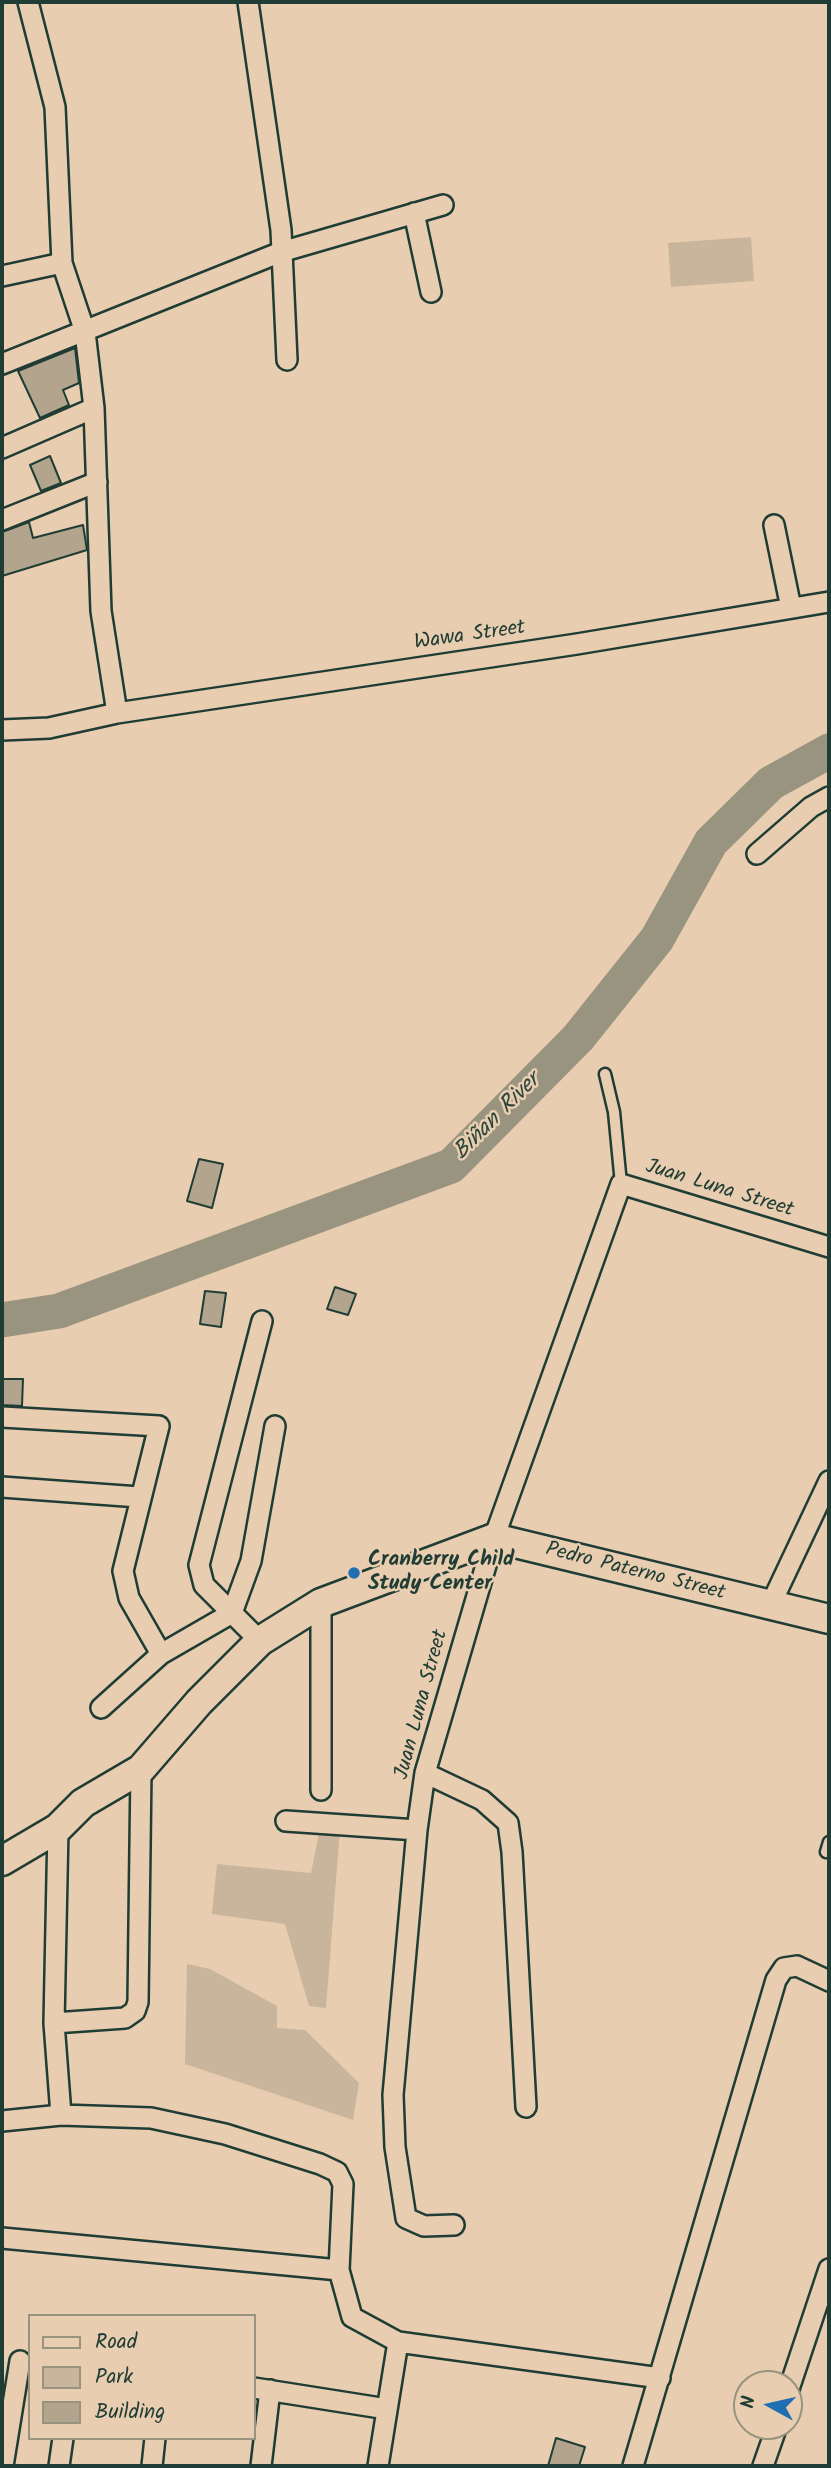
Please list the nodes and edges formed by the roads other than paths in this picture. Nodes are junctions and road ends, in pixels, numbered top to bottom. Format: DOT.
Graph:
graph roads {
  1 [pos="28,2"];
  2 [pos="248,2"];
  3 [pos="443,205"];
  4 [pos="414,213"];
  5 [pos="281,252"];
  6 [pos="62,263"];
  7 [pos="2,276"];
  8 [pos="431,292"];
  9 [pos="85,332"];
  10 [pos="287,359"];
  11 [pos="2,364"];
  12 [pos="94,408"];
  13 [pos="2,448"];
  14 [pos="97,482"];
  15 [pos="2,520"];
  16 [pos="774,525"];
  17 [pos="829,602"];
  18 [pos="792,608"];
  19 [pos="117,713"];
  20 [pos="2,730"];
  21 [pos="829,797"];
  22 [pos="757,854"];
  23 [pos="605,1074"];
  24 [pos="621,1184"];
  25 [pos="829,1247"];
  26 [pos="261,1321"];
  27 [pos="2,1417"];
  28 [pos="275,1426"];
  29 [pos="829,1481"];
  30 [pos="2,1487"];
  31 [pos="139,1497"];
  32 [pos="494,1538"];
  33 [pos="321,1603"];
  34 [pos="770,1606"];
  35 [pos="232,1613"];
  36 [pos="829,1619"];
  37 [pos="260,1641"];
  38 [pos="161,1654"];
  39 [pos="101,1708"];
  40 [pos="141,1769"];
  41 [pos="425,1773"];
  42 [pos="321,1790"];
  43 [pos="286,1821"];
  44 [pos="58,1828"];
  45 [pos="417,1830"];
  46 [pos="2,1861"];
  47 [pos="829,1981"];
  48 [pos="54,2023"];
  49 [pos="526,2107"];
  50 [pos="61,2115"];
  51 [pos="2,2121"];
  52 [pos="454,2225"];
  53 [pos="2,2238"];
  54 [pos="829,2269"];
  55 [pos="339,2270"];
  56 [pos="398,2342"];
  57 [pos="17,2360"];
  58 [pos="795,2370"];
  59 [pos="660,2378"];
  60 [pos="262,2389"];
  61 [pos="6,2409"];
  62 [pos="387,2409"];
  63 [pos="63,2440"];
  64 [pos="155,2440"];
  65 [pos="772,2440"];
  66 [pos="3,2466"];
  67 [pos="59,2466"];
  68 [pos="152,2466"];
  69 [pos="261,2466"];
  70 [pos="378,2466"];
  71 [pos="633,2466"];
  72 [pos="763,2466"];
  1 -- 6 [label="street"];
  2 -- 5 [label="street"];
  3 -- 4 [label="street"];
  4 -- 5 [label="street"];
  4 -- 8 [label="street"];
  5 -- 9 [label="street"];
  5 -- 10 [label="street"];
  6 -- 7 [label="street"];
  6 -- 9 [label="street"];
  9 -- 11 [label="street"];
  9 -- 12 [label="street"];
  12 -- 13 [label="street"];
  12 -- 14 [label="street"];
  14 -- 15 [label="street"];
  14 -- 19 [label="street"];
  16 -- 18 [label="street"];
  17 -- 18 [label="street, Wawa Street"];
  18 -- 19 [label="street, Wawa Street"];
  19 -- 20 [label="street, Wawa Street"];
  21 -- 22 [label="street"];
  23 -- 24 [label="lane"];
  24 -- 25 [label="street, Juan Luna Street"];
  24 -- 32 [label="street, Juan Luna Street"];
  26 -- 35 [label="street"];
  27 -- 31 [label="street"];
  28 -- 35 [label="street"];
  29 -- 34 [label="street"];
  30 -- 31 [label="street"];
  31 -- 38 [label="street"];
  32 -- 33 [label="street"];
  32 -- 34 [label="street, Pedro Paterno Street"];
  32 -- 41 [label="street, Juan Luna Street"];
  33 -- 37 [label="street"];
  33 -- 42 [label="street"];
  34 -- 36 [label="street, Pedro Paterno Street"];
  35 -- 37 [label="street"];
  35 -- 38 [label="street"];
  37 -- 40 [label="street"];
  38 -- 39 [label="street"];
  40 -- 44 [label="street"];
  40 -- 48 [label="street"];
  41 -- 45 [label="street, Juan Luna Street"];
  41 -- 49 [label="street"];
  43 -- 45 [label="street"];
  44 -- 46 [label="street"];
  44 -- 48 [label="street"];
  45 -- 52 [label="street, Juan Luna Street"];
  47 -- 59 [label="street"];
  48 -- 50 [label="street"];
  50 -- 51 [label="street"];
  50 -- 55 [label="street"];
  53 -- 55 [label="street"];
  54 -- 58 [label="street"];
  55 -- 56 [label="street"];
  56 -- 59 [label="street"];
  56 -- 62 [label="street"];
  57 -- 61 [label="street"];
  59 -- 71 [label="street"];
  60 -- 62 [label="street"];
  60 -- 69 [label="street"];
  61 -- 66 [label="street"];
  62 -- 70 [label="street"];
  63 -- 67 [label="street"];
  64 -- 68 [label="street"];
  65 -- 72 [label="street"];
}
